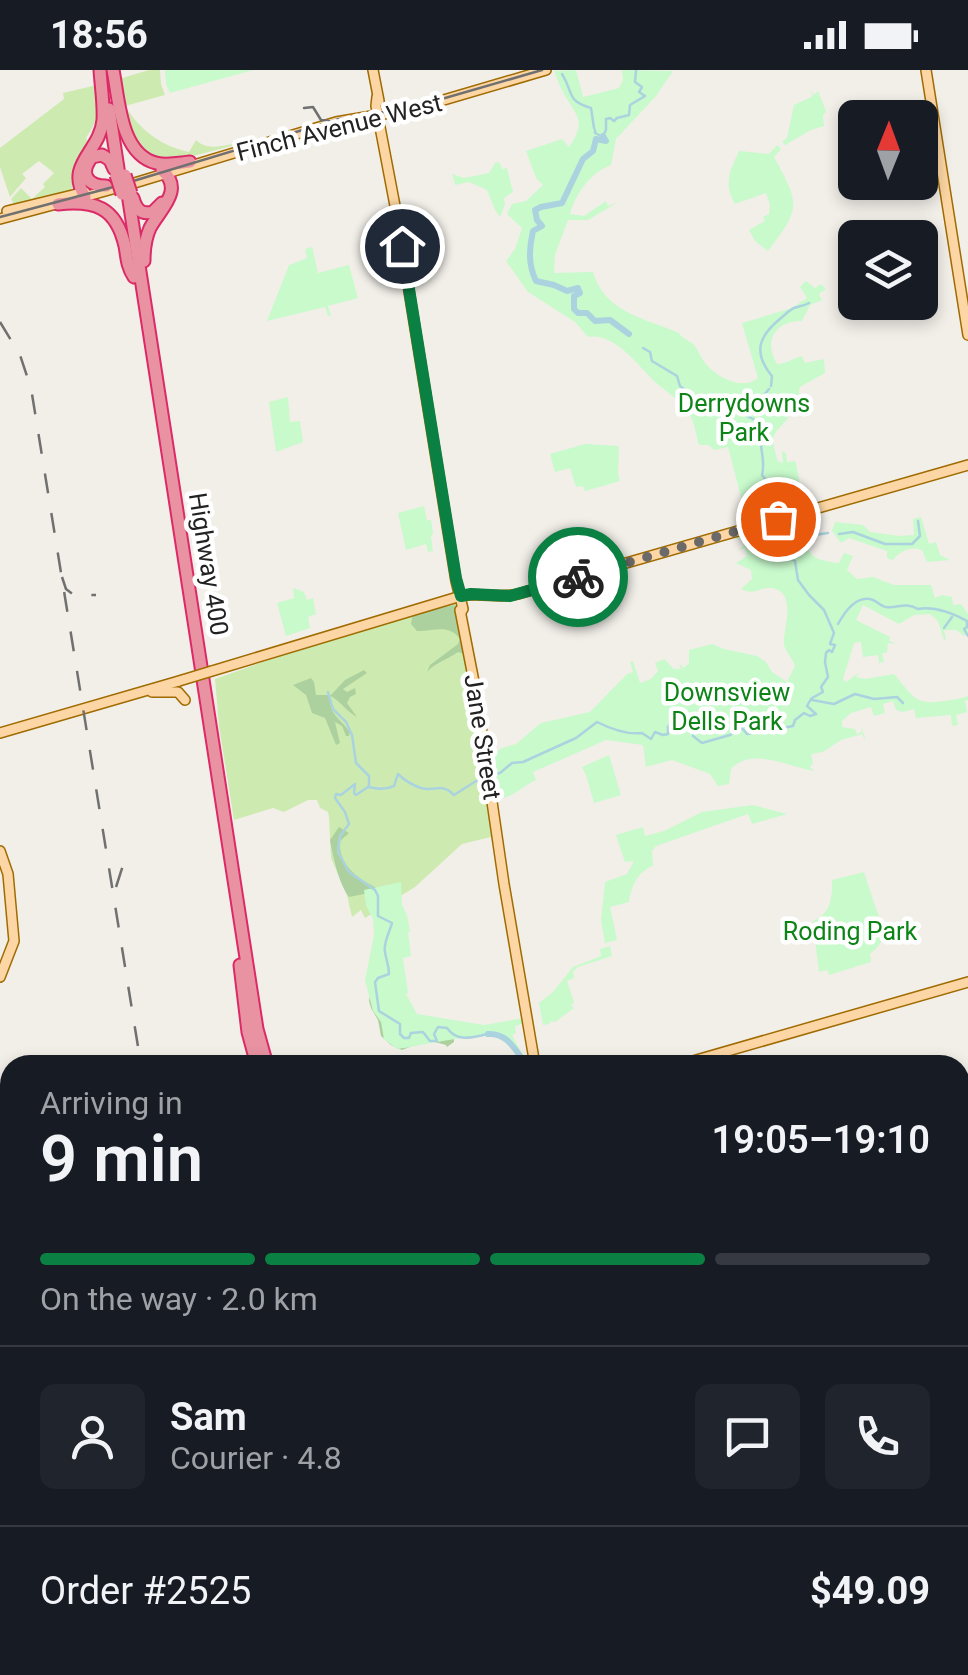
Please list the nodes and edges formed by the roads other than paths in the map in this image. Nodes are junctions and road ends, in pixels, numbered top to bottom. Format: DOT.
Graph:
graph roads {
  1 [pos="106,70"];
  2 [pos="372,70"];
  3 [pos="532,70"];
  4 [pos="546,70"];
  5 [pos="926,70"];
  6 [pos="379,112"];
  7 [pos="190,162"];
  8 [pos="165,173"];
  9 [pos="122,184"];
  10 [pos="83,195"];
  11 [pos="58,204"];
  12 [pos="0,216"];
  13 [pos="134,277"];
  14 [pos="146,310"];
  15 [pos="968,335"];
  16 [pos="968,465"];
  17 [pos="459,598"];
  18 [pos="179,683"];
  19 [pos="152,692"];
  20 [pos="185,700"];
  21 [pos="100,703"];
  22 [pos="0,733"];
  23 [pos="0,851"];
  24 [pos="0,977"];
  25 [pos="968,982"];
  26 [pos="258,1055"];
  27 [pos="261,1055"];
  28 [pos="533,1055"];
  29 [pos="715,1055"];
  1 -- 7 [label="highway"];
  1 -- 9 [label="highway, Highway 400"];
  1 -- 10 [label="highway"];
  2 -- 6 [label="main road, Jane Street"];
  3 -- 6 [label="main road, Finch Avenue West"];
  4 -- 6 [label="main road, Finch Avenue West"];
  5 -- 15 [label="main road"];
  6 -- 7 [label="main road, Finch Avenue West"];
  6 -- 8 [label="main road, Finch Avenue West"];
  6 -- 17 [label="main road, Jane Street"];
  7 -- 8 [label="main road, Finch Avenue West"];
  8 -- 9 [label="main road, Finch Avenue West"];
  8 -- 9 [label="highway"];
  8 -- 14 [label="highway"];
  9 -- 10 [label="main road, Finch Avenue West"];
  9 -- 13 [label="highway, Highway 400"];
  9 -- 14 [label="highway, Highway 400"];
  10 -- 11 [label="main road, Finch Avenue West"];
  10 -- 12 [label="main road, Finch Avenue West"];
  11 -- 12 [label="main road, Finch Avenue West"];
  11 -- 13 [label="highway"];
  13 -- 26 [label="highway, Highway 400"];
  14 -- 27 [label="highway, Highway 400"];
  16 -- 17 [label="main road"];
  17 -- 18 [label="main road, bridge"];
  17 -- 28 [label="main road, Jane Street"];
  18 -- 19 [label="main road"];
  18 -- 21 [label="main road"];
  19 -- 20 [label="main road"];
  19 -- 21 [label="main road"];
  21 -- 22 [label="main road"];
  23 -- 24 [label="main road"];
  25 -- 29 [label="main road"];
}
